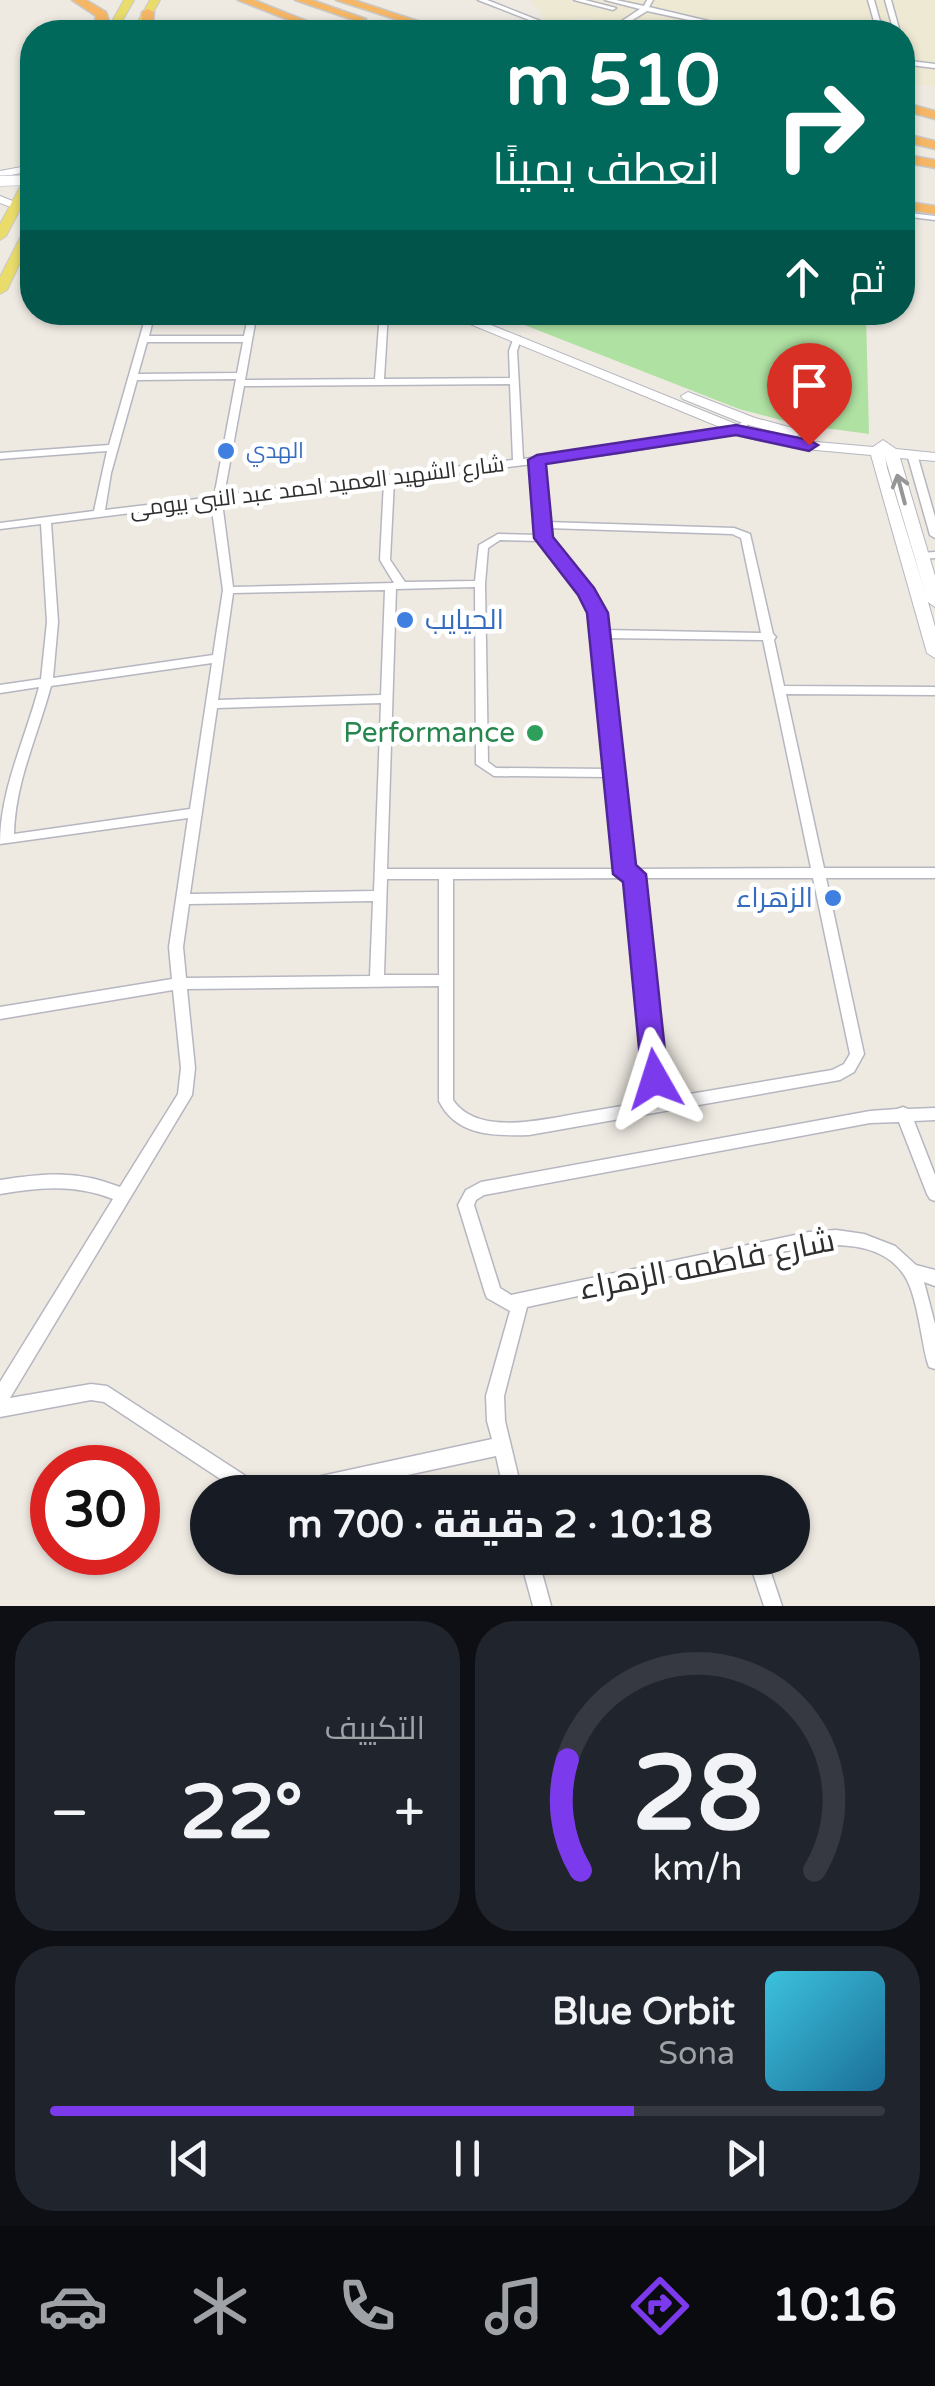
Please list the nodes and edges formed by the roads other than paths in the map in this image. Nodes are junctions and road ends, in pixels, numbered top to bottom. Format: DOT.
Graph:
graph roads {
  1 [pos="78,0"];
  2 [pos="240,0"];
  3 [pos="280,0"];
  4 [pos="301,0"];
  5 [pos="342,0"];
  6 [pos="358,0"];
  7 [pos="471,0"];
  8 [pos="480,0"];
  9 [pos="577,0"];
  10 [pos="608,0"];
  11 [pos="650,0"];
  12 [pos="636,10"];
  13 [pos="388,15"];
  14 [pos="104,20"];
  15 [pos="277,20"];
  16 [pos="295,20"];
  17 [pos="339,20"];
  18 [pos="364,20"];
  19 [pos="405,20"];
  20 [pos="522,20"];
  21 [pos="532,20"];
  22 [pos="674,20"];
  23 [pos="689,20"];
  24 [pos="0,199"];
  25 [pos="20,200"];
  26 [pos="16,206"];
  27 [pos="0,235"];
  28 [pos="20,250"];
  29 [pos="0,290"];
  30 [pos="148,325"];
  31 [pos="251,325"];
  32 [pos="383,325"];
  33 [pos="480,325"];
  34 [pos="507,325"];
  35 [pos="144,338"];
  36 [pos="248,339"];
  37 [pos="518,340"];
  38 [pos="133,377"];
  39 [pos="239,379"];
  40 [pos="514,381"];
  41 [pos="379,382"];
  42 [pos="750,421"];
  43 [pos="736,430"];
  44 [pos="113,448"];
  45 [pos="884,449"];
  46 [pos="935,449"];
  47 [pos="912,454"];
  48 [pos="0,456"];
  49 [pos="935,456"];
  50 [pos="537,460"];
  51 [pos="518,462"];
  52 [pos="389,479"];
  53 [pos="217,500"];
  54 [pos="99,514"];
  55 [pos="46,520"];
  56 [pos="0,526"];
  57 [pos="542,531"];
  58 [pos="935,535"];
  59 [pos="917,548"];
  60 [pos="480,584"];
  61 [pos="396,586"];
  62 [pos="228,590"];
  63 [pos="935,602"];
  64 [pos="600,634"];
  65 [pos="770,638"];
  66 [pos="935,653"];
  67 [pos="218,658"];
  68 [pos="46,682"];
  69 [pos="0,689"];
  70 [pos="780,690"];
  71 [pos="935,691"];
  72 [pos="387,699"];
  73 [pos="211,704"];
  74 [pos="615,773"];
  75 [pos="194,813"];
  76 [pos="3,840"];
  77 [pos="818,873"];
  78 [pos="935,873"];
  79 [pos="381,874"];
  80 [pos="446,874"];
  81 [pos="630,874"];
  82 [pos="380,896"];
  83 [pos="182,898"];
  84 [pos="446,980"];
  85 [pos="376,981"];
  86 [pos="178,984"];
  87 [pos="0,1013"];
  88 [pos="659,1106"];
  89 [pos="903,1114"];
  90 [pos="935,1114"];
  91 [pos="0,1187"];
  92 [pos="935,1194"];
  93 [pos="124,1196"];
  94 [pos="912,1271"];
  95 [pos="935,1278"];
  96 [pos="520,1302"];
  97 [pos="935,1362"];
  98 [pos="0,1398"];
  99 [pos="0,1408"];
  100 [pos="501,1446"];
  101 [pos="230,1475"];
  102 [pos="367,1475"];
  103 [pos="509,1475"];
  104 [pos="534,1575"];
  105 [pos="763,1575"];
  106 [pos="542,1606"];
  107 [pos="773,1606"];
  1 -- 14 [label="highway"];
  2 -- 15 [label="highway"];
  2 -- 16 [label="highway"];
  3 -- 17 [label="highway"];
  4 -- 18 [label="highway"];
  5 -- 13 [label="highway"];
  6 -- 13 [label="highway"];
  7 -- 20 [label="street"];
  8 -- 21 [label="street"];
  9 -- 12 [label="street"];
  10 -- 12 [label="street"];
  11 -- 12 [label="street"];
  12 -- 22 [label="street"];
  12 -- 23 [label="street"];
  13 -- 19 [label="highway"];
  24 -- 26 [label="street"];
  25 -- 26 [label="main road"];
  26 -- 27 [label="main road"];
  28 -- 29 [label="main road"];
  30 -- 35 [label="street"];
  31 -- 36 [label="street"];
  32 -- 41 [label="street"];
  33 -- 37 [label="street"];
  34 -- 42 [label="street"];
  35 -- 36 [label="street"];
  35 -- 38 [label="street"];
  36 -- 39 [label="street"];
  37 -- 40 [label="street"];
  37 -- 43 [label="street"];
  38 -- 39 [label="street"];
  38 -- 44 [label="street"];
  39 -- 41 [label="street"];
  39 -- 53 [label="street"];
  40 -- 41 [label="street"];
  40 -- 51 [label="street"];
  42 -- 43 [label="street, شارع الشهيد العميد احمد عبد النبى بيومى"];
  42 -- 45 [label="street"];
  43 -- 45 [label="street"];
  43 -- 50 [label="street, شارع الشهيد العميد احمد عبد النبى بيومى"];
  44 -- 48 [label="street"];
  44 -- 54 [label="street"];
  45 -- 46 [label="street"];
  45 -- 47 [label="street"];
  45 -- 59 [label="street"];
  47 -- 49 [label="street"];
  47 -- 58 [label="street"];
  50 -- 51 [label="street, شارع الشهيد العميد احمد عبد النبى بيومى"];
  50 -- 57 [label="street"];
  51 -- 52 [label="street, شارع الشهيد العميد احمد عبد النبى بيومى"];
  52 -- 53 [label="street, شارع الشهيد العميد احمد عبد النبى بيومى"];
  52 -- 61 [label="street"];
  53 -- 54 [label="street, شارع الشهيد العميد احمد عبد النبى بيومى"];
  53 -- 62 [label="street"];
  54 -- 55 [label="street, شارع الشهيد العميد احمد عبد النبى بيومى"];
  55 -- 56 [label="street, شارع الشهيد العميد احمد عبد النبى بيومى"];
  55 -- 68 [label="street"];
  57 -- 60 [label="street"];
  57 -- 64 [label="street"];
  57 -- 65 [label="street"];
  59 -- 63 [label="street"];
  59 -- 66 [label="street"];
  60 -- 61 [label="street"];
  60 -- 74 [label="street"];
  61 -- 62 [label="street"];
  61 -- 72 [label="street"];
  62 -- 67 [label="street"];
  64 -- 65 [label="street"];
  64 -- 74 [label="street"];
  65 -- 70 [label="street"];
  67 -- 68 [label="street"];
  67 -- 73 [label="street"];
  68 -- 69 [label="street"];
  68 -- 76 [label="street"];
  70 -- 71 [label="street"];
  70 -- 77 [label="street"];
  72 -- 73 [label="street"];
  72 -- 79 [label="street"];
  73 -- 75 [label="street"];
  74 -- 81 [label="street"];
  75 -- 76 [label="street"];
  75 -- 83 [label="street"];
  77 -- 78 [label="street"];
  77 -- 81 [label="street"];
  77 -- 88 [label="street"];
  79 -- 80 [label="street"];
  79 -- 82 [label="street"];
  80 -- 81 [label="street"];
  80 -- 84 [label="street"];
  81 -- 88 [label="street"];
  82 -- 83 [label="street"];
  82 -- 85 [label="street"];
  83 -- 86 [label="street"];
  84 -- 85 [label="street"];
  84 -- 88 [label="street"];
  85 -- 86 [label="street"];
  86 -- 87 [label="street"];
  86 -- 93 [label="street"];
  89 -- 90 [label="street"];
  89 -- 92 [label="street"];
  89 -- 96 [label="street"];
  91 -- 93 [label="street"];
  93 -- 98 [label="street"];
  94 -- 95 [label="street, شارع فاطمه الزهراء"];
  94 -- 96 [label="street, شارع فاطمه الزهراء"];
  94 -- 97 [label="street"];
  96 -- 100 [label="street"];
  99 -- 101 [label="street"];
  100 -- 102 [label="street"];
  100 -- 103 [label="street"];
  104 -- 106 [label="street"];
  105 -- 107 [label="street"];
}
